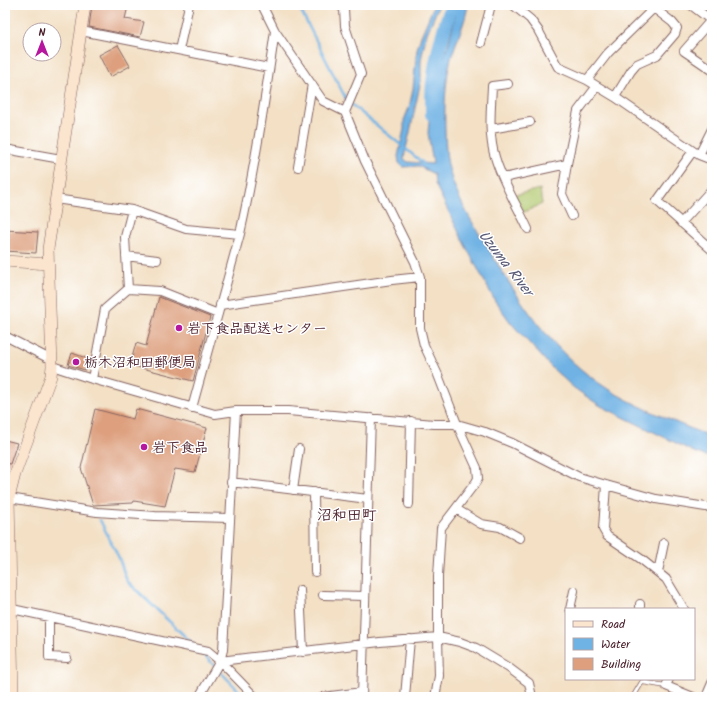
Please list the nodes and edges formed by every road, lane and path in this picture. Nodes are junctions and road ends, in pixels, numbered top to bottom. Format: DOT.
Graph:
graph roads {
  1 [pos="85,5"];
  2 [pos="189,5"];
  3 [pos="262,5"];
  4 [pos="339,5"];
  5 [pos="491,5"];
  6 [pos="513,5"];
  7 [pos="691,5"];
  8 [pos="653,6"];
  9 [pos="711,20"];
  10 [pos="81,31"];
  11 [pos="275,31"];
  12 [pos="482,43"];
  13 [pos="179,50"];
  14 [pos="270,68"];
  15 [pos="712,70"];
  16 [pos="587,80"];
  17 [pos="312,84"];
  18 [pos="508,84"];
  19 [pos="597,86"];
  20 [pos="615,98"];
  21 [pos="345,112"];
  22 [pos="530,122"];
  23 [pos="491,129"];
  24 [pos="712,129"];
  25 [pos="5,149"];
  26 [pos="696,153"];
  27 [pos="61,159"];
  28 [pos="712,160"];
  29 [pos="567,164"];
  30 [pos="298,167"];
  31 [pos="503,178"];
  32 [pos="712,189"];
  33 [pos="55,199"];
  34 [pos="132,210"];
  35 [pos="572,216"];
  36 [pos="681,223"];
  37 [pos="528,229"];
  38 [pos="240,234"];
  39 [pos="712,250"];
  40 [pos="126,256"];
  41 [pos="157,260"];
  42 [pos="5,261"];
  43 [pos="48,264"];
  44 [pos="420,277"];
  45 [pos="128,289"];
  46 [pos="220,305"];
  47 [pos="218,314"];
  48 [pos="5,336"];
  49 [pos="52,361"];
  50 [pos="92,379"];
  51 [pos="192,408"];
  52 [pos="236,411"];
  53 [pos="371,418"];
  54 [pos="411,421"];
  55 [pos="457,424"];
  56 [pos="299,449"];
  57 [pos="231,482"];
  58 [pos="606,485"];
  59 [pos="293,490"];
  60 [pos="314,492"];
  61 [pos="7,498"];
  62 [pos="368,499"];
  63 [pos="409,504"];
  64 [pos="712,508"];
  65 [pos="456,509"];
  66 [pos="229,518"];
  67 [pos="520,538"];
  68 [pos="664,543"];
  69 [pos="315,572"];
  70 [pos="658,572"];
  71 [pos="300,590"];
  72 [pos="574,591"];
  73 [pos="323,595"];
  74 [pos="365,596"];
  75 [pos="12,608"];
  76 [pos="570,608"];
  77 [pos="683,608"];
  78 [pos="49,617"];
  79 [pos="8,626"];
  80 [pos="438,637"];
  81 [pos="410,639"];
  82 [pos="364,644"];
  83 [pos="303,652"];
  84 [pos="67,658"];
  85 [pos="220,661"];
  86 [pos="667,683"];
  87 [pos="712,683"];
  88 [pos="362,695"];
  89 [pos="13,697"];
  90 [pos="198,697"];
  91 [pos="255,697"];
  92 [pos="323,697"];
  93 [pos="405,697"];
  94 [pos="435,697"];
  95 [pos="532,697"];
  96 [pos="633,697"];
  97 [pos="694,697"];
  98 [pos="706,697"];
  1 -- 10 [label="main road"];
  2 -- 13 [label="street"];
  3 -- 11 [label="street"];
  4 -- 21 [label="street"];
  5 -- 12 [label="street"];
  6 -- 16 [label="street"];
  7 -- 9 [label="street"];
  8 -- 16 [label="street"];
  8 -- 20 [label="street"];
  9 -- 15 [label="street"];
  10 -- 13 [label="street"];
  10 -- 27 [label="main road"];
  11 -- 14 [label="street"];
  11 -- 17 [label="street"];
  13 -- 14 [label="street"];
  14 -- 38 [label="street"];
  16 -- 19 [label="street"];
  17 -- 21 [label="street"];
  17 -- 30 [label="street"];
  18 -- 23 [label="street"];
  19 -- 20 [label="street"];
  19 -- 29 [label="street"];
  20 -- 26 [label="street"];
  21 -- 44 [label="street"];
  22 -- 23 [label="street"];
  23 -- 31 [label="street"];
  24 -- 26 [label="street"];
  25 -- 27 [label="street"];
  26 -- 28 [label="street"];
  26 -- 36 [label="street"];
  27 -- 33 [label="main road"];
  29 -- 31 [label="street"];
  29 -- 35 [label="street"];
  31 -- 37 [label="street"];
  32 -- 36 [label="street"];
  33 -- 34 [label="street"];
  33 -- 43 [label="main road"];
  34 -- 38 [label="street"];
  34 -- 40 [label="street"];
  36 -- 39 [label="street"];
  38 -- 46 [label="street"];
  40 -- 41 [label="street"];
  40 -- 45 [label="street"];
  42 -- 43 [label="main road"];
  43 -- 49 [label="main road"];
  44 -- 46 [label="street"];
  44 -- 55 [label="street"];
  45 -- 47 [label="street"];
  45 -- 50 [label="street"];
  46 -- 47 [label="street"];
  47 -- 51 [label="street"];
  48 -- 49 [label="street"];
  49 -- 50 [label="street"];
  49 -- 61 [label="main road"];
  50 -- 51 [label="street"];
  51 -- 52 [label="street"];
  52 -- 53 [label="street"];
  52 -- 57 [label="street"];
  53 -- 54 [label="street"];
  53 -- 62 [label="street"];
  54 -- 55 [label="street"];
  54 -- 63 [label="street"];
  55 -- 58 [label="street"];
  55 -- 65 [label="street"];
  56 -- 59 [label="street"];
  57 -- 59 [label="street"];
  57 -- 66 [label="street"];
  58 -- 64 [label="street"];
  58 -- 70 [label="street"];
  59 -- 60 [label="street"];
  60 -- 62 [label="street"];
  60 -- 69 [label="street"];
  61 -- 66 [label="street"];
  61 -- 75 [label="main road"];
  62 -- 74 [label="street"];
  65 -- 67 [label="street"];
  65 -- 80 [label="street"];
  66 -- 85 [label="street"];
  68 -- 70 [label="street"];
  70 -- 77 [label="street"];
  71 -- 83 [label="street"];
  72 -- 76 [label="street"];
  73 -- 74 [label="street"];
  74 -- 82 [label="street"];
  75 -- 78 [label="street"];
  75 -- 79 [label="main road"];
  78 -- 84 [label="street"];
  78 -- 85 [label="street"];
  79 -- 89 [label="main road"];
  80 -- 81 [label="street"];
  80 -- 94 [label="street"];
  80 -- 95 [label="street"];
  81 -- 82 [label="street"];
  81 -- 93 [label="street"];
  82 -- 83 [label="street"];
  82 -- 88 [label="street"];
  83 -- 85 [label="street"];
  85 -- 90 [label="street"];
  85 -- 91 [label="street"];
  86 -- 96 [label="lane"];
  86 -- 97 [label="street"];
  87 -- 98 [label="street"];
  88 -- 92 [label="street"];
}
